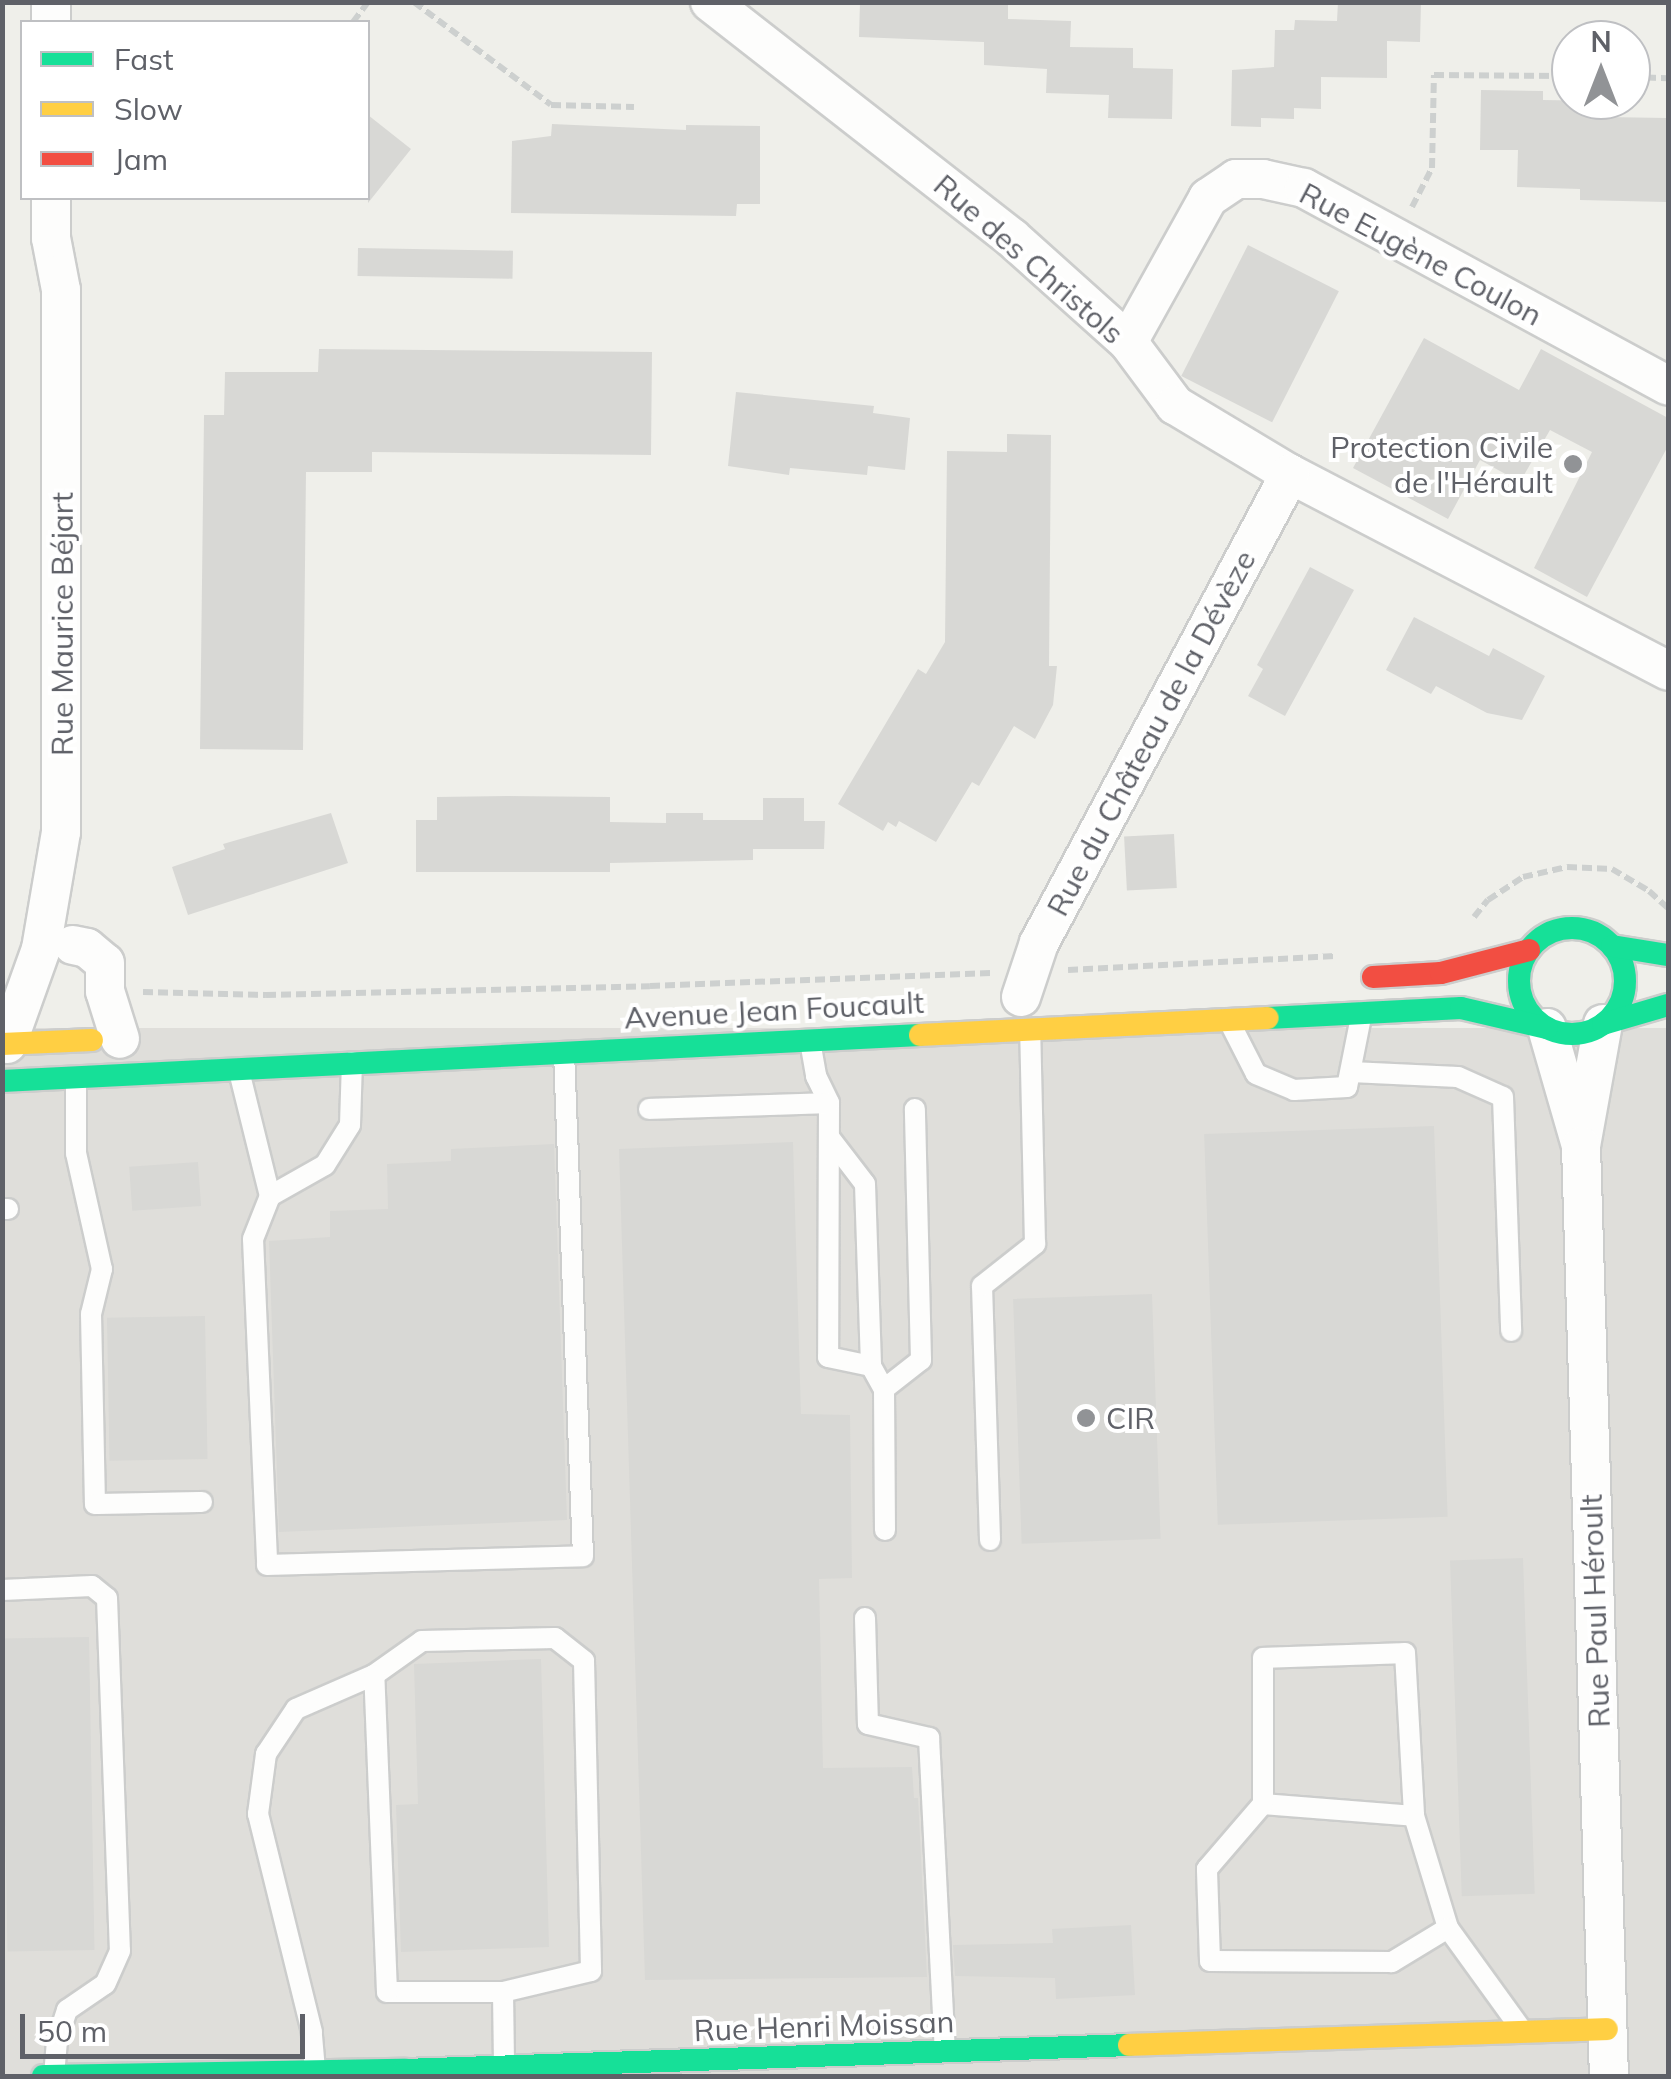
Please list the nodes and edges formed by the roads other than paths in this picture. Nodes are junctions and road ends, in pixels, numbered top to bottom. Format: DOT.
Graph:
graph roads {
  1 [pos="711,3"];
  2 [pos="51,200"];
  3 [pos="1128,342"];
  4 [pos="1668,386"];
  5 [pos="1290,474"];
  6 [pos="1668,672"];
  7 [pos="73,944"];
  8 [pos="1612,946"];
  9 [pos="1528,950"];
  10 [pos="1668,955"];
  11 [pos="1349,967"];
  12 [pos="1024,998"];
  13 [pos="1668,1006"];
  14 [pos="1362,1012"];
  15 [pos="1228,1019"];
  16 [pos="1602,1024"];
  17 [pos="1547,1028"];
  18 [pos="130,1038"];
  19 [pos="810,1039"];
  20 [pos="5,1044"];
  21 [pos="564,1050"];
  22 [pos="352,1062"];
  23 [pos="239,1069"];
  24 [pos="1351,1072"];
  25 [pos="76,1077"];
  26 [pos="2,1081"];
  27 [pos="829,1103"];
  28 [pos="649,1109"];
  29 [pos="915,1109"];
  30 [pos="829,1136"];
  31 [pos="1581,1146"];
  32 [pos="270,1196"];
  33 [pos="1511,1331"];
  34 [pos="870,1366"];
  35 [pos="884,1389"];
  36 [pos="202,1502"];
  37 [pos="885,1530"];
  38 [pos="990,1540"];
  39 [pos="2,1590"];
  40 [pos="864,1618"];
  41 [pos="374,1676"];
  42 [pos="1264,1804"];
  43 [pos="1414,1816"];
  44 [pos="1448,1928"];
  45 [pos="503,1992"];
  46 [pos="1607,2029"];
  47 [pos="1523,2032"];
  48 [pos="946,2052"];
  49 [pos="504,2066"];
  50 [pos="799,2067"];
  51 [pos="316,2072"];
  52 [pos="404,2073"];
  53 [pos="358,2074"];
  54 [pos="44,2076"];
  55 [pos="54,2076"];
  56 [pos="1609,2076"];
  1 -- 3 [label="street, Rue des Christols"];
  2 -- 20 [label="street, Rue Maurice Béjart"];
  3 -- 4 [label="street, Rue Eugène Coulon"];
  3 -- 5 [label="street, Rue des Christols"];
  5 -- 6 [label="street, Rue des Christols"];
  5 -- 12 [label="street, Rue du Château de la Dévèze"];
  7 -- 18 [label="street"];
  8 -- 9 [label="main road"];
  8 -- 10 [label="main road"];
  8 -- 16 [label="main road"];
  9 -- 11 [label="main road"];
  9 -- 17 [label="main road"];
  12 -- 15 [label="main road, Avenue Jean Foucault"];
  12 -- 19 [label="main road, Avenue Jean Foucault"];
  12 -- 38 [label="lane"];
  13 -- 16 [label="main road"];
  14 -- 15 [label="main road, Avenue Jean Foucault"];
  14 -- 17 [label="main road, Avenue Jean Foucault"];
  14 -- 24 [label="lane"];
  15 -- 24 [label="lane"];
  16 -- 17 [label="main road"];
  16 -- 31 [label="street, Rue Paul Héroult"];
  17 -- 31 [label="street, Rue Paul Héroult"];
  18 -- 20 [label="main road"];
  19 -- 21 [label="main road, Avenue Jean Foucault"];
  19 -- 27 [label="lane"];
  21 -- 22 [label="main road, Avenue Jean Foucault"];
  21 -- 32 [label="lane"];
  22 -- 23 [label="main road, Avenue Jean Foucault"];
  22 -- 32 [label="lane"];
  23 -- 25 [label="main road, Avenue Jean Foucault"];
  23 -- 32 [label="lane"];
  24 -- 33 [label="lane"];
  25 -- 26 [label="main road, Avenue Jean Foucault"];
  25 -- 36 [label="lane"];
  27 -- 28 [label="lane"];
  27 -- 30 [label="lane"];
  29 -- 35 [label="lane"];
  30 -- 34 [label="lane"];
  30 -- 34 [label="lane"];
  31 -- 46 [label="street, Rue Paul Héroult"];
  34 -- 35 [label="lane"];
  35 -- 37 [label="lane"];
  39 -- 55 [label="lane"];
  40 -- 48 [label="lane"];
  41 -- 45 [label="lane"];
  41 -- 45 [label="lane"];
  41 -- 51 [label="lane"];
  42 -- 43 [label="lane"];
  42 -- 43 [label="lane"];
  42 -- 44 [label="lane"];
  43 -- 44 [label="lane"];
  44 -- 47 [label="lane"];
  45 -- 49 [label="lane"];
  46 -- 47 [label="main road, Rue Henri Moissan"];
  46 -- 56 [label="street, Rue Paul Héroult"];
  47 -- 48 [label="main road, Rue Henri Moissan"];
  48 -- 50 [label="main road, Rue Henri Moissan"];
  49 -- 50 [label="main road, Rue Henri Moissan"];
  49 -- 52 [label="main road, Rue Henri Moissan"];
  51 -- 53 [label="main road, Rue Henri Moissan"];
  51 -- 55 [label="main road, Rue Henri Moissan"];
  52 -- 53 [label="main road, Rue Henri Moissan"];
  54 -- 55 [label="main road, Rue Henri Moissan"];
}
